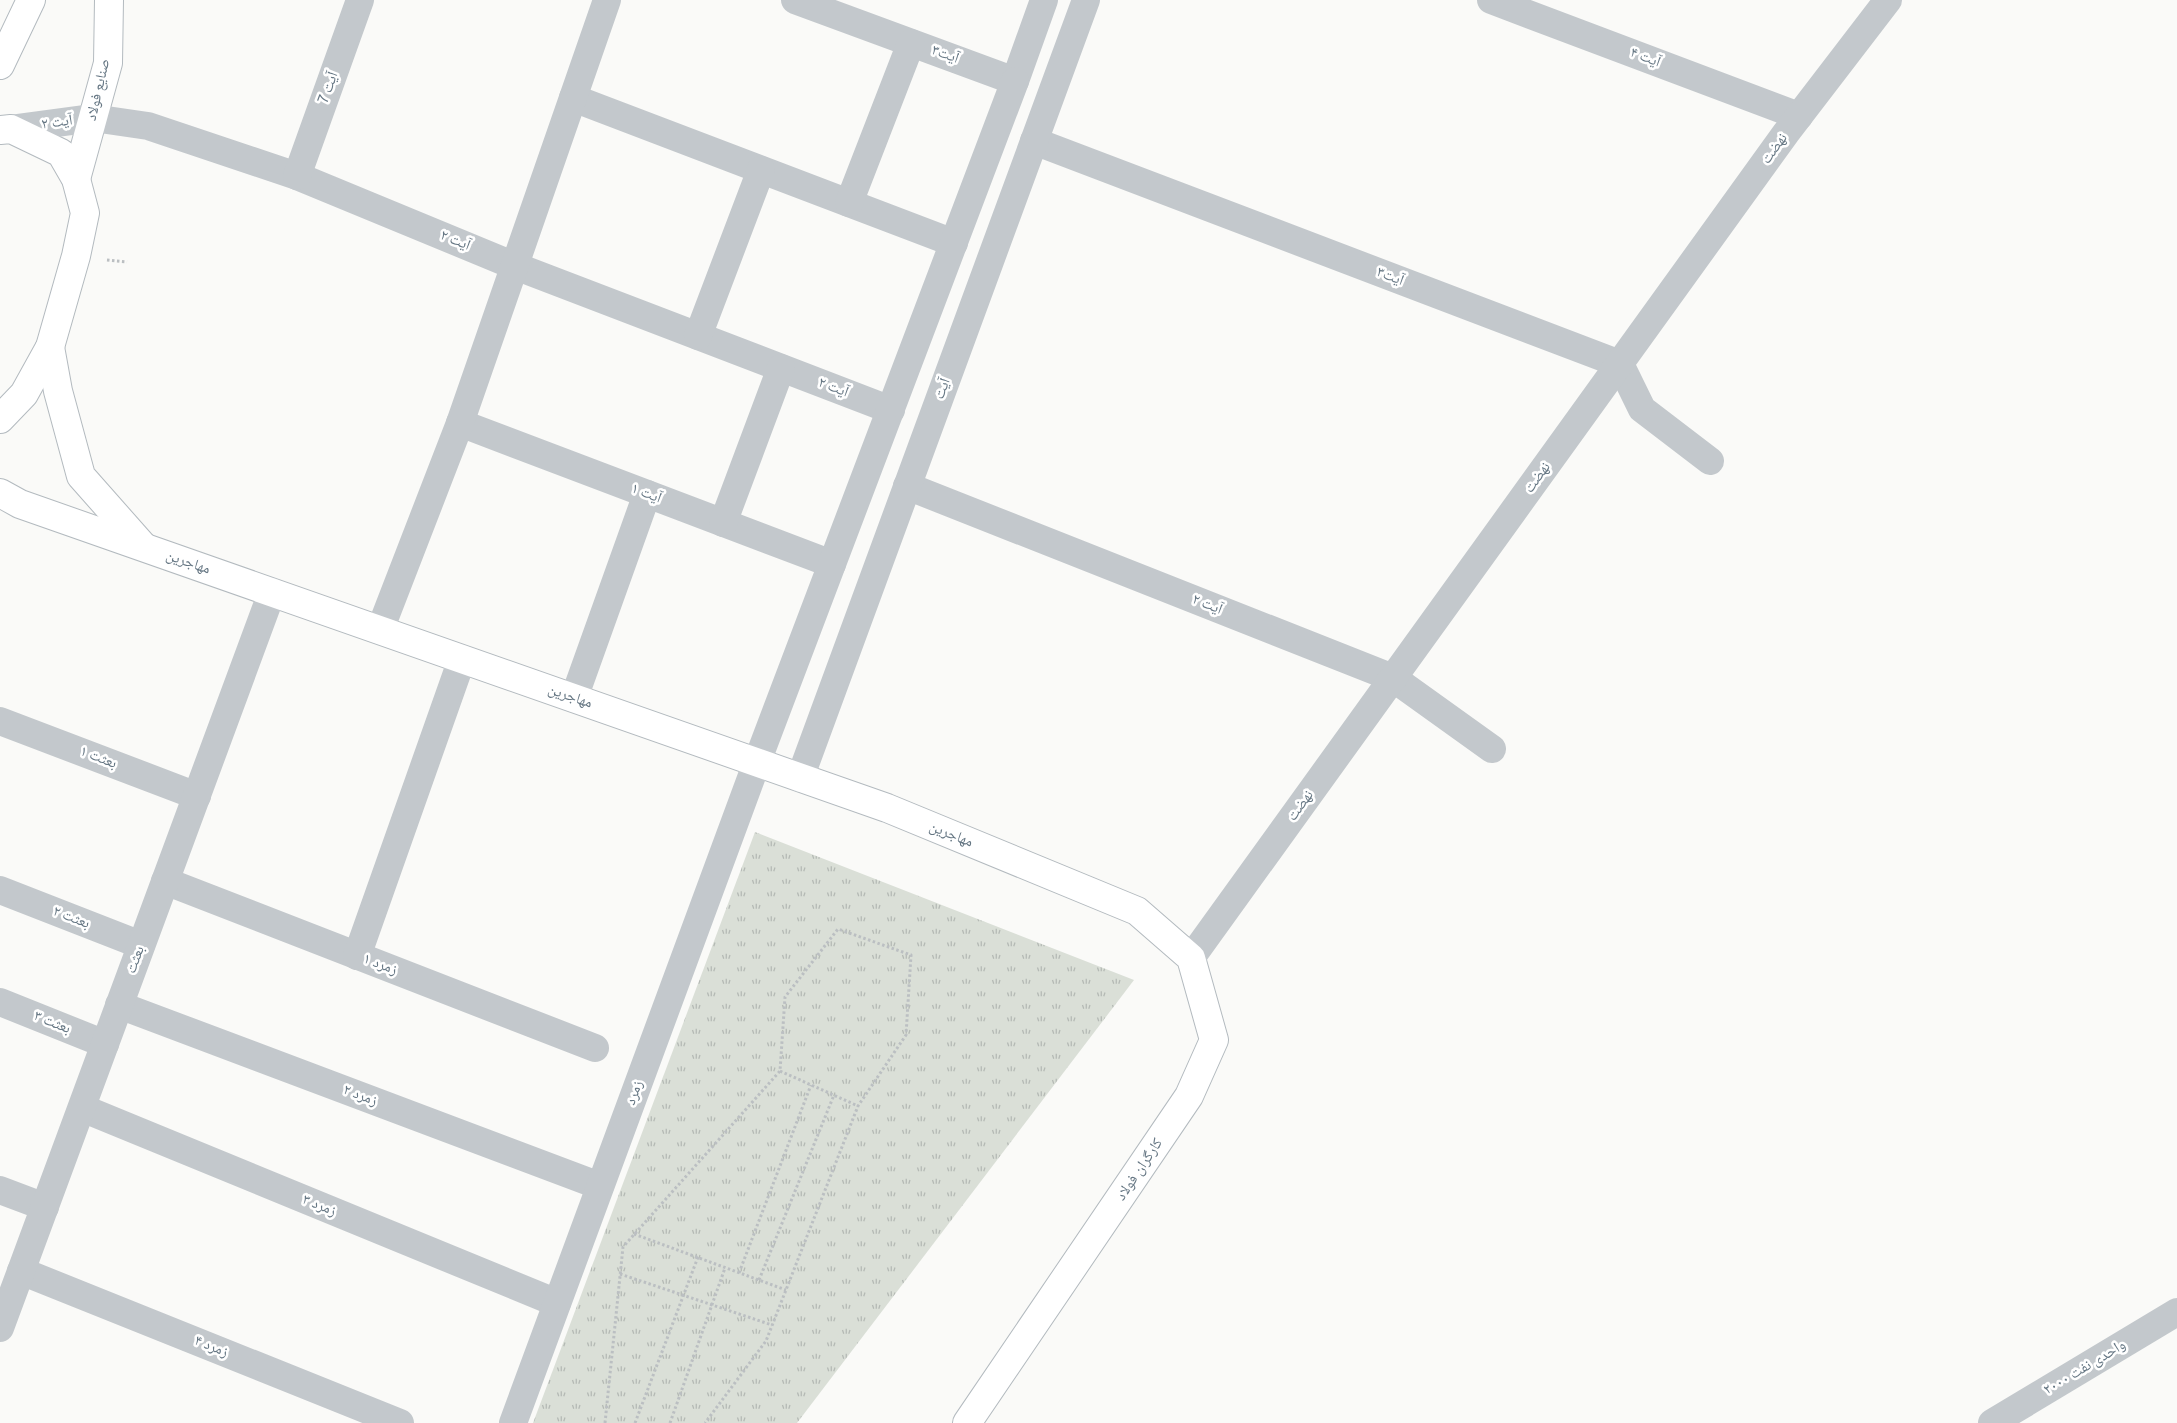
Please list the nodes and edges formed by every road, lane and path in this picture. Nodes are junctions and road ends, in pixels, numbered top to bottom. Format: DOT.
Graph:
graph roads {
  1 [pos="31,0"];
  2 [pos="108,0"];
  3 [pos="360,0"];
  4 [pos="607,0"];
  5 [pos="795,0"];
  6 [pos="1044,0"];
  7 [pos="1086,0"];
  8 [pos="1491,0"];
  9 [pos="1888,0"];
  10 [pos="836,7"];
  11 [pos="911,43"];
  12 [pos="0,66"];
  13 [pos="1015,81"];
  14 [pos="573,98"];
  15 [pos="1799,116"];
  16 [pos="93,118"];
  17 [pos="5,130"];
  18 [pos="1034,141"];
  19 [pos="761,170"];
  20 [pos="297,176"];
  21 [pos="76,179"];
  22 [pos="849,203"];
  23 [pos="954,243"];
  24 [pos="515,266"];
  25 [pos="698,336"];
  26 [pos="50,347"];
  27 [pos="1620,364"];
  28 [pos="781,368"];
  29 [pos="891,410"];
  30 [pos="0,419"];
  31 [pos="460,424"];
  32 [pos="1710,460"];
  33 [pos="907,486"];
  34 [pos="0,493"];
  35 [pos="646,494"];
  36 [pos="723,523"];
  37 [pos="145,548"];
  38 [pos="832,564"];
  39 [pos="272,592"];
  40 [pos="380,630"];
  41 [pos="462,659"];
  42 [pos="1393,678"];
  43 [pos="574,698"];
  44 [pos="0,721"];
  45 [pos="1492,750"];
  46 [pos="757,762"];
  47 [pos="800,778"];
  48 [pos="197,796"];
  49 [pos="165,881"];
  50 [pos="0,890"];
  51 [pos="141,946"];
  52 [pos="358,956"];
  53 [pos="1191,958"];
  54 [pos="0,1002"];
  55 [pos="120,1005"];
  56 [pos="105,1044"];
  57 [pos="596,1048"];
  58 [pos="780,1071"];
  59 [pos="811,1085"];
  60 [pos="834,1095"];
  61 [pos="858,1106"];
  62 [pos="82,1108"];
  63 [pos="600,1186"];
  64 [pos="0,1190"];
  65 [pos="45,1207"];
  66 [pos="634,1234"];
  67 [pos="698,1257"];
  68 [pos="725,1268"];
  69 [pos="21,1272"];
  70 [pos="739,1273"];
  71 [pos="620,1274"];
  72 [pos="759,1280"];
  73 [pos="786,1290"];
  74 [pos="683,1295"];
  75 [pos="557,1303"];
  76 [pos="712,1305"];
  77 [pos="2177,1312"];
  78 [pos="772,1325"];
  79 [pos="0,1328"];
  80 [pos="400,1423"];
  81 [pos="513,1423"];
  82 [pos="605,1423"];
  83 [pos="635,1423"];
  84 [pos="670,1423"];
  85 [pos="705,1423"];
  86 [pos="967,1423"];
  87 [pos="1992,1423"];
  1 -- 12 [label="street"];
  2 -- 16 [label="street, صنایع فولاد"];
  3 -- 20 [label="street, آیت 7"];
  4 -- 14 [label="street"];
  5 -- 10 [label="street, آیت۳"];
  6 -- 13 [label="street"];
  7 -- 18 [label="street, آیت"];
  8 -- 15 [label="street, آیت ۴"];
  9 -- 15 [label="street, نهضت"];
  10 -- 11 [label="street, آیت۳"];
  11 -- 13 [label="street, آیت۳"];
  11 -- 22 [label="street"];
  13 -- 23 [label="street, زمرد"];
  14 -- 19 [label="street"];
  14 -- 24 [label="street"];
  15 -- 27 [label="street, نهضت"];
  16 -- 17 [label="street, آیت ۲"];
  16 -- 20 [label="street, آیت ۲"];
  16 -- 21 [label="street, صنایع فولاد"];
  17 -- 21 [label="street"];
  18 -- 27 [label="street, آیت۳"];
  18 -- 33 [label="street, آیت"];
  19 -- 22 [label="street"];
  19 -- 25 [label="street"];
  20 -- 24 [label="street, آیت ۲"];
  21 -- 26 [label="street"];
  22 -- 23 [label="street"];
  23 -- 29 [label="street, زمرد"];
  24 -- 25 [label="street, آیت ۲"];
  24 -- 31 [label="street"];
  25 -- 28 [label="street, آیت ۲"];
  26 -- 30 [label="street"];
  26 -- 37 [label="street"];
  27 -- 32 [label="street"];
  27 -- 42 [label="street, نهضت"];
  28 -- 29 [label="street, آیت ۲"];
  28 -- 36 [label="street"];
  29 -- 38 [label="street, زمرد"];
  31 -- 35 [label="street, آیت ۱"];
  31 -- 40 [label="street"];
  33 -- 42 [label="street, آیت ۲"];
  33 -- 47 [label="street, آیت"];
  34 -- 37 [label="street, مهاجرین"];
  35 -- 36 [label="street, آیت ۱"];
  35 -- 43 [label="street"];
  36 -- 38 [label="street, آیت ۱"];
  37 -- 39 [label="street, مهاجرین"];
  38 -- 46 [label="street, زمرد"];
  39 -- 40 [label="street, مهاجرین"];
  39 -- 48 [label="street, بعثت"];
  40 -- 41 [label="street, مهاجرین"];
  41 -- 43 [label="street, مهاجرین"];
  41 -- 52 [label="street"];
  42 -- 45 [label="street, آیت ۲"];
  42 -- 53 [label="street, نهضت"];
  43 -- 46 [label="street, مهاجرین"];
  44 -- 48 [label="street, بعثت ۱"];
  46 -- 47 [label="street, مهاجرین"];
  46 -- 63 [label="street, زمرد"];
  47 -- 53 [label="street, مهاجرین"];
  48 -- 49 [label="street, بعثت"];
  49 -- 51 [label="street, بعثت"];
  49 -- 52 [label="street, زمرد ۱"];
  50 -- 51 [label="street, بعثت ۲"];
  51 -- 55 [label="street, بعثت"];
  52 -- 57 [label="street, زمرد ۱"];
  53 -- 86 [label="street, کارگران فولاد"];
  54 -- 56 [label="street, بعثت ۳"];
  55 -- 56 [label="street, بعثت"];
  55 -- 63 [label="street, زمرد ۲"];
  56 -- 62 [label="street, بعثت"];
  58 -- 59 [label="path"];
  58 -- 61 [label="path"];
  58 -- 66 [label="path"];
  59 -- 60 [label="path"];
  59 -- 70 [label="path"];
  60 -- 61 [label="path"];
  60 -- 72 [label="path"];
  61 -- 73 [label="path"];
  62 -- 65 [label="street, بعثت"];
  62 -- 75 [label="street, زمرد ۳"];
  63 -- 75 [label="street, زمرد"];
  64 -- 65 [label="street"];
  65 -- 69 [label="street, بعثت"];
  66 -- 67 [label="path"];
  66 -- 71 [label="path"];
  67 -- 68 [label="path"];
  67 -- 74 [label="path"];
  68 -- 70 [label="path"];
  68 -- 76 [label="path"];
  69 -- 79 [label="street, بعثت"];
  69 -- 80 [label="street, زمرد ۴"];
  70 -- 72 [label="path"];
  71 -- 74 [label="path"];
  71 -- 82 [label="path"];
  72 -- 73 [label="path"];
  73 -- 78 [label="path"];
  74 -- 76 [label="path"];
  74 -- 83 [label="path"];
  75 -- 81 [label="street, زمرد"];
  76 -- 78 [label="path"];
  76 -- 84 [label="path"];
  77 -- 87 [label="street, ۲۰۰۰ واحدی نفت"];
  78 -- 85 [label="path"];
}
